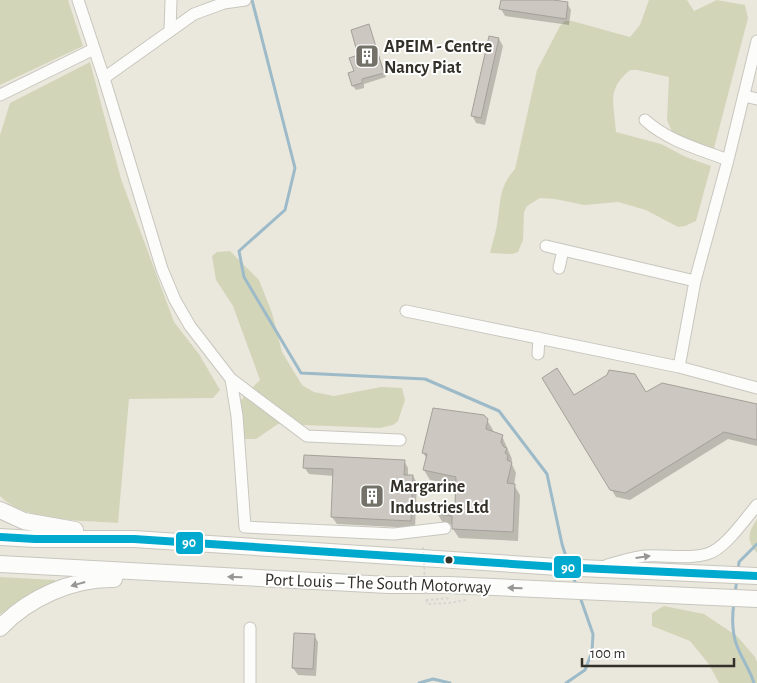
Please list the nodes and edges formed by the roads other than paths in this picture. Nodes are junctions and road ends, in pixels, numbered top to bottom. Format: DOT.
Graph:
graph roads {
  1 [pos="78,0"];
  2 [pos="171,0"];
  3 [pos="245,0"];
  4 [pos="170,31"];
  5 [pos="757,41"];
  6 [pos="94,49"];
  7 [pos="104,78"];
  8 [pos="0,95"];
  9 [pos="744,96"];
  10 [pos="757,99"];
  11 [pos="645,120"];
  12 [pos="728,160"];
  13 [pos="546,246"];
  14 [pos="563,250"];
  15 [pos="559,268"];
  16 [pos="695,281"];
  17 [pos="406,311"];
  18 [pos="539,338"];
  19 [pos="538,354"];
  20 [pos="679,368"];
  21 [pos="232,379"];
  22 [pos="757,388"];
  23 [pos="400,440"];
  24 [pos="757,505"];
  25 [pos="0,510"];
  26 [pos="446,528"];
  27 [pos="0,537"];
  28 [pos="134,539"];
  29 [pos="0,564"];
  30 [pos="51,567"];
  31 [pos="0,568"];
  32 [pos="593,568"];
  33 [pos="178,575"];
  34 [pos="754,576"];
  35 [pos="754,599"];
  36 [pos="0,628"];
  37 [pos="250,628"];
  38 [pos="250,683"];
  1 -- 6 [label="street"];
  2 -- 4 [label="street"];
  3 -- 4 [label="street"];
  4 -- 7 [label="street"];
  5 -- 9 [label="street"];
  6 -- 7 [label="street"];
  6 -- 8 [label="street"];
  7 -- 21 [label="street"];
  9 -- 10 [label="street"];
  9 -- 12 [label="street"];
  11 -- 12 [label="street"];
  12 -- 16 [label="street"];
  13 -- 14 [label="street"];
  14 -- 15 [label="street"];
  14 -- 16 [label="street"];
  16 -- 20 [label="street"];
  17 -- 18 [label="street"];
  18 -- 19 [label="street"];
  18 -- 20 [label="street"];
  20 -- 22 [label="street"];
  21 -- 23 [label="street"];
  21 -- 26 [label="street"];
  32 -- 24 [label="street, one-way"];
  25 -- 28 [label="highway"];
  27 -- 28 [label="highway, Port Louis – The South Motorway"];
  28 -- 32 [label="highway, Port Louis – The South Motorway"];
  29 -- 30 [label="highway, Port Louis – The South Motorway"];
  30 -- 31 [label="highway"];
  30 -- 33 [label="highway, Port Louis – The South Motorway"];
  32 -- 34 [label="highway, Port Louis – The South Motorway"];
  35 -- 33 [label="highway, Port Louis – The South Motorway, one-way"];
  33 -- 36 [label="highway, one-way"];
  37 -- 38 [label="street"];
}
